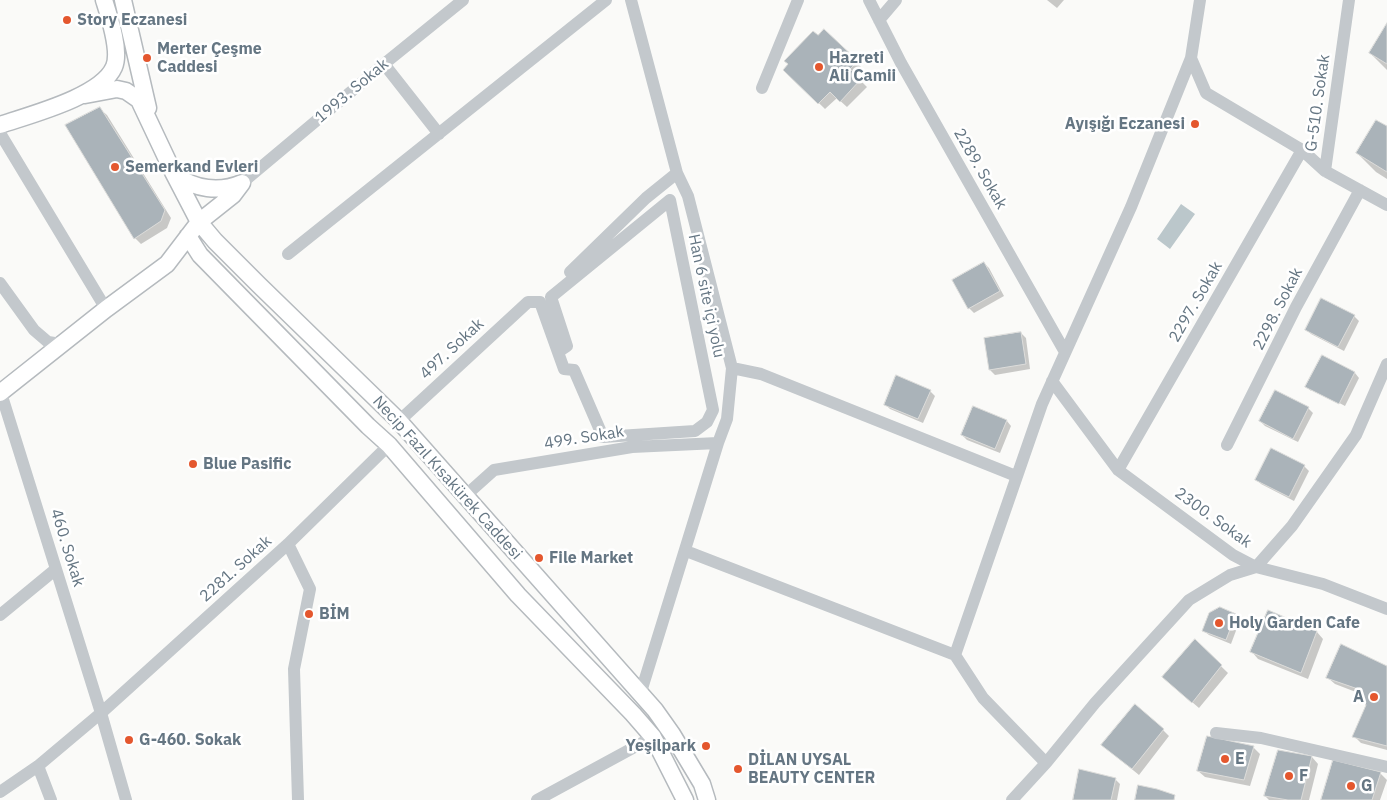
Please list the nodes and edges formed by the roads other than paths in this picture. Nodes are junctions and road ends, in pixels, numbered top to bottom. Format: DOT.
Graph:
graph roads {
  1 [pos="104,0"];
  2 [pos="123,0"];
  3 [pos="463,0"];
  4 [pos="606,0"];
  5 [pos="631,0"];
  6 [pos="798,0"];
  7 [pos="869,0"];
  8 [pos="896,0"];
  9 [pos="1200,0"];
  10 [pos="1349,0"];
  11 [pos="879,20"];
  12 [pos="1191,58"];
  13 [pos="384,64"];
  14 [pos="762,88"];
  15 [pos="85,95"];
  16 [pos="151,122"];
  17 [pos="0,125"];
  18 [pos="0,133"];
  19 [pos="439,134"];
  20 [pos="1302,150"];
  21 [pos="1325,171"];
  22 [pos="677,173"];
  23 [pos="174,175"];
  24 [pos="242,183"];
  25 [pos="1360,190"];
  26 [pos="1387,204"];
  27 [pos="199,222"];
  28 [pos="188,236"];
  29 [pos="288,254"];
  30 [pos="0,283"];
  31 [pos="534,302"];
  32 [pos="106,309"];
  33 [pos="61,344"];
  34 [pos="558,352"];
  35 [pos="1065,352"];
  36 [pos="1387,364"];
  37 [pos="732,368"];
  38 [pos="1052,381"];
  39 [pos="0,393"];
  40 [pos="399,421"];
  41 [pos="718,443"];
  42 [pos="1227,444"];
  43 [pos="389,445"];
  44 [pos="1118,470"];
  45 [pos="1016,476"];
  46 [pos="465,496"];
  47 [pos="288,544"];
  48 [pos="686,550"];
  49 [pos="1256,567"];
  50 [pos="56,569"];
  51 [pos="1387,609"];
  52 [pos="0,616"];
  53 [pos="955,654"];
  54 [pos="640,695"];
  55 [pos="101,713"];
  56 [pos="633,714"];
  57 [pos="1216,733"];
  58 [pos="653,737"];
  59 [pos="1046,762"];
  60 [pos="38,766"];
  61 [pos="1387,767"];
  62 [pos="0,792"];
  63 [pos="51,800"];
  64 [pos="126,800"];
  65 [pos="298,800"];
  66 [pos="537,800"];
  67 [pos="686,800"];
  68 [pos="707,800"];
  69 [pos="1012,800"];
  1 -- 15 [label="main road"];
  2 -- 16 [label="main road"];
  3 -- 13 [label="street, 1993. Sokak"];
  4 -- 19 [label="street"];
  5 -- 22 [label="street"];
  6 -- 14 [label="street"];
  7 -- 11 [label="street, 2289. Sokak"];
  8 -- 11 [label="street"];
  9 -- 12 [label="street"];
  10 -- 21 [label="street, G-510. Sokak"];
  11 -- 35 [label="street, 2289. Sokak"];
  12 -- 20 [label="street"];
  12 -- 35 [label="street"];
  13 -- 19 [label="street"];
  13 -- 24 [label="street, 1993. Sokak"];
  15 -- 16 [label="main road"];
  15 -- 17 [label="main road"];
  16 -- 23 [label="main road, Necip Fazıl Kısakürek Caddesi"];
  18 -- 32 [label="street"];
  19 -- 29 [label="street"];
  20 -- 21 [label="street"];
  20 -- 44 [label="street, 2297. Sokak"];
  21 -- 25 [label="street, G-510. Sokak"];
  22 -- 31 [label="street, 497. Sokak"];
  22 -- 37 [label="street"];
  23 -- 24 [label="main road"];
  23 -- 27 [label="main road, Necip Fazıl Kısakürek Caddesi"];
  24 -- 27 [label="main road"];
  25 -- 26 [label="street, G-510. Sokak"];
  25 -- 42 [label="street, 2298. Sokak"];
  27 -- 28 [label="main road"];
  27 -- 40 [label="main road, Necip Fazıl Kısakürek Caddesi"];
  28 -- 32 [label="main road"];
  28 -- 43 [label="main road, Necip Fazıl Kısakürek Caddesi"];
  30 -- 33 [label="street"];
  31 -- 34 [label="street"];
  31 -- 40 [label="street, 497. Sokak"];
  32 -- 33 [label="main road"];
  33 -- 39 [label="main road"];
  34 -- 34 [label="street, Han 6 site içi yolu"];
  35 -- 38 [label="street"];
  36 -- 49 [label="street, 2300. Sokak"];
  37 -- 41 [label="street"];
  37 -- 45 [label="street"];
  38 -- 44 [label="street, 2300. Sokak"];
  38 -- 45 [label="street"];
  39 -- 50 [label="street, 460. Sokak"];
  40 -- 43 [label="main road"];
  40 -- 46 [label="main road, Necip Fazıl Kısakürek Caddesi"];
  41 -- 46 [label="street, 499. Sokak"];
  41 -- 48 [label="street"];
  43 -- 47 [label="street, 2281. Sokak"];
  43 -- 56 [label="main road, Necip Fazıl Kısakürek Caddesi"];
  44 -- 49 [label="street, 2300. Sokak"];
  45 -- 53 [label="street"];
  46 -- 54 [label="main road, Necip Fazıl Kısakürek Caddesi"];
  47 -- 55 [label="street, 2281. Sokak"];
  47 -- 65 [label="street"];
  48 -- 53 [label="street"];
  48 -- 54 [label="street"];
  49 -- 51 [label="street"];
  49 -- 59 [label="street"];
  50 -- 52 [label="street"];
  50 -- 55 [label="street, 460. Sokak"];
  53 -- 59 [label="street"];
  54 -- 56 [label="main road"];
  54 -- 68 [label="main road, Necip Fazıl Kısakürek Caddesi"];
  55 -- 60 [label="street, 2281. Sokak"];
  55 -- 64 [label="street, 460. Sokak"];
  56 -- 58 [label="main road, Necip Fazıl Kısakürek Caddesi"];
  57 -- 61 [label="street"];
  58 -- 66 [label="street"];
  58 -- 67 [label="main road, Necip Fazıl Kısakürek Caddesi"];
  59 -- 69 [label="street"];
  60 -- 62 [label="street, 2281. Sokak"];
  60 -- 63 [label="street"];
}
